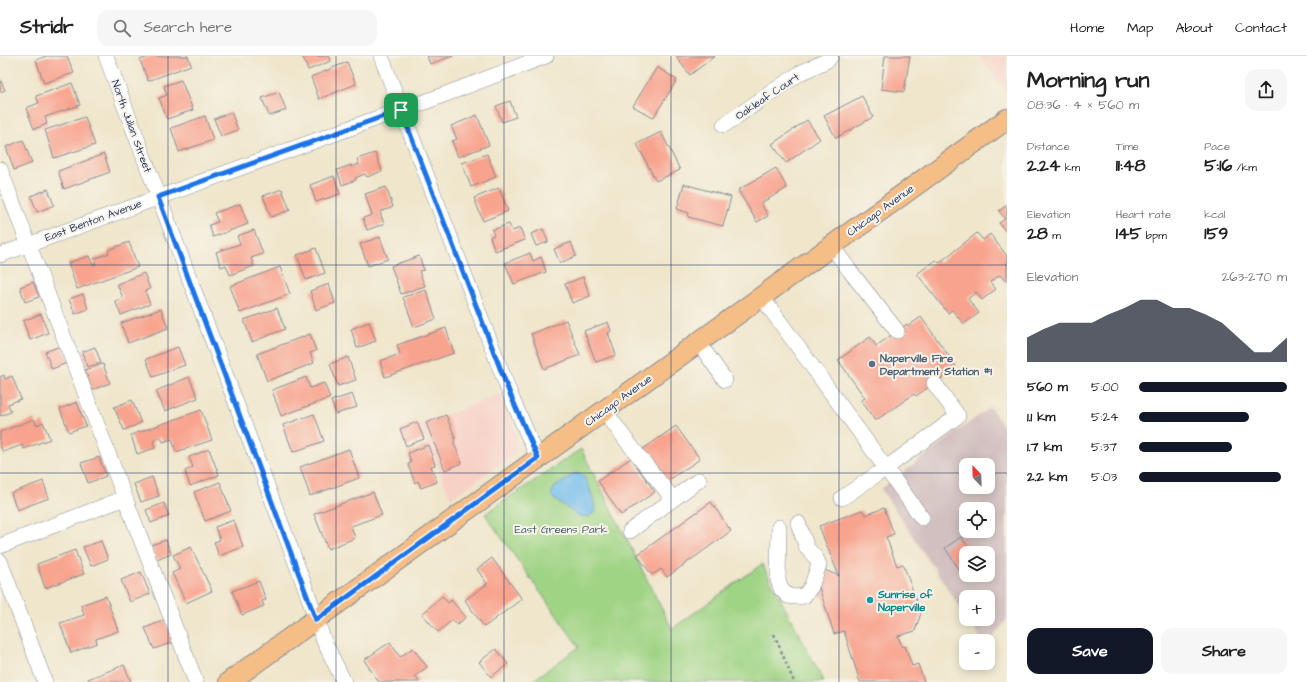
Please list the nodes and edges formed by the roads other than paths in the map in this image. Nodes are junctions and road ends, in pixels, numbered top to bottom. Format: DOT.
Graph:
graph roads {
  1 [pos="106,56"];
  2 [pos="381,56"];
  3 [pos="546,56"];
  4 [pos="831,56"];
  5 [pos="401,110"];
  6 [pos="1007,119"];
  7 [pos="724,125"];
  8 [pos="0,169"];
  9 [pos="158,197"];
  10 [pos="28,244"];
  11 [pos="831,245"];
  12 [pos="0,255"];
  13 [pos="761,296"];
  14 [pos="897,331"];
  15 [pos="698,342"];
  16 [pos="725,380"];
  17 [pos="934,383"];
  18 [pos="604,410"];
  19 [pos="538,458"];
  20 [pos="886,468"];
  21 [pos="699,480"];
  22 [pos="125,498"];
  23 [pos="842,498"];
  24 [pos="673,499"];
  25 [pos="922,518"];
  26 [pos="798,523"];
  27 [pos="779,527"];
  28 [pos="630,531"];
  29 [pos="0,546"];
  30 [pos="0,561"];
  31 [pos="316,620"];
  32 [pos="45,682"];
  33 [pos="196,682"];
  34 [pos="229,682"];
  35 [pos="344,682"];
  1 -- 9 [label="street, North Julian Street"];
  2 -- 5 [label="street"];
  3 -- 5 [label="street, East Benton Avenue"];
  4 -- 7 [label="street, Oakleaf Court"];
  5 -- 9 [label="street, East Benton Avenue"];
  5 -- 19 [label="street"];
  6 -- 11 [label="main road, Chicago Avenue"];
  8 -- 10 [label="street"];
  9 -- 10 [label="street, East Benton Avenue"];
  9 -- 31 [label="street, North Julian Street"];
  10 -- 12 [label="street, East Benton Avenue"];
  10 -- 22 [label="street"];
  11 -- 13 [label="main road, Chicago Avenue"];
  11 -- 14 [label="street"];
  13 -- 15 [label="main road, Chicago Avenue"];
  13 -- 20 [label="street"];
  15 -- 16 [label="street"];
  15 -- 18 [label="main road, Chicago Avenue"];
  17 -- 20 [label="street"];
  18 -- 19 [label="main road, Chicago Avenue"];
  18 -- 24 [label="street"];
  19 -- 31 [label="main road, Chicago Avenue"];
  20 -- 23 [label="street"];
  20 -- 25 [label="street"];
  21 -- 24 [label="street"];
  22 -- 29 [label="street"];
  22 -- 33 [label="street"];
  24 -- 28 [label="street"];
  26 -- 27 [label="street"];
  30 -- 32 [label="street"];
  31 -- 34 [label="main road, Chicago Avenue"];
  31 -- 35 [label="street, North Julian Street"];
}
